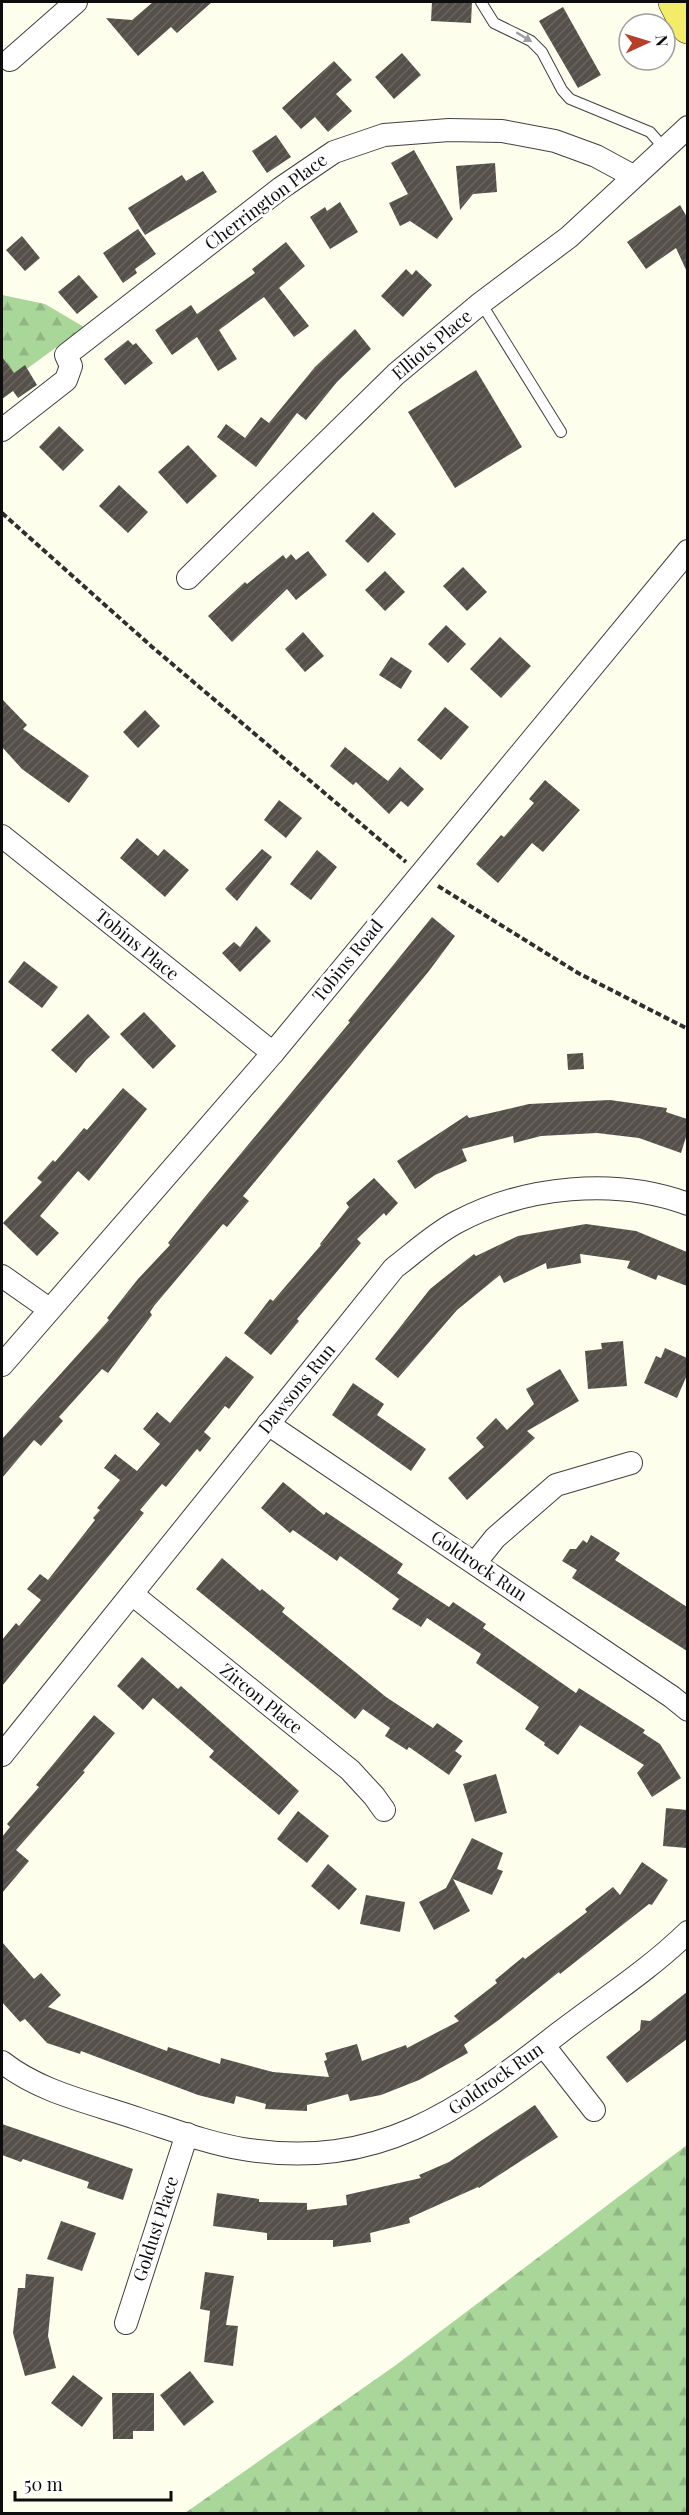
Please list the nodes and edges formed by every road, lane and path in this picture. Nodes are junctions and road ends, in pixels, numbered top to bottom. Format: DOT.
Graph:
graph roads {
  1 [pos="76,2"];
  2 [pos="481,2"];
  3 [pos="675,2"];
  4 [pos="687,27"];
  5 [pos="10,60"];
  6 [pos="687,127"];
  7 [pos="664,148"];
  8 [pos="633,176"];
  9 [pos="481,303"];
  10 [pos="2,430"];
  11 [pos="561,432"];
  12 [pos="2,513"];
  13 [pos="687,551"];
  14 [pos="188,578"];
  15 [pos="2,836"];
  16 [pos="420,874"];
  17 [pos="687,1029"];
  18 [pos="273,1053"];
  19 [pos="687,1204"];
  20 [pos="2,1276"];
  21 [pos="49,1309"];
  22 [pos="2,1365"];
  23 [pos="268,1424"];
  24 [pos="631,1463"];
  25 [pos="475,1563"];
  26 [pos="132,1594"];
  27 [pos="687,1710"];
  28 [pos="2,1755"];
  29 [pos="384,1810"];
  30 [pos="687,1932"];
  31 [pos="544,2046"];
  32 [pos="2,2062"];
  33 [pos="594,2110"];
  34 [pos="187,2134"];
  35 [pos="126,2324"];
  1 -- 5 [label="street"];
  2 -- 7 [label="lane, one-way"];
  3 -- 4 [label="main road"];
  6 -- 7 [label="street, Elliots Place"];
  7 -- 8 [label="street, Elliots Place"];
  8 -- 9 [label="street, Elliots Place"];
  8 -- 10 [label="street, Cherrington Place"];
  9 -- 11 [label="lane"];
  9 -- 14 [label="street, Elliots Place"];
  12 -- 16 [label="path"];
  13 -- 16 [label="street, Tobins Road"];
  15 -- 18 [label="street, Tobins Place"];
  16 -- 17 [label="path"];
  16 -- 18 [label="street, Tobins Road"];
  18 -- 21 [label="street, Tobins Road"];
  19 -- 23 [label="street, Dawsons Run"];
  20 -- 21 [label="street"];
  21 -- 22 [label="street, Tobins Road"];
  23 -- 25 [label="street, Goldrock Run"];
  23 -- 26 [label="street, Dawsons Run"];
  24 -- 25 [label="street"];
  25 -- 27 [label="street, Goldrock Run"];
  26 -- 28 [label="street, Dawsons Run"];
  26 -- 29 [label="street, Zircon Place"];
  30 -- 31 [label="street, Goldrock Run"];
  31 -- 33 [label="street"];
  31 -- 34 [label="street, Goldrock Run"];
  32 -- 34 [label="street, Goldrock Run"];
  34 -- 35 [label="street, Goldust Place"];
}
